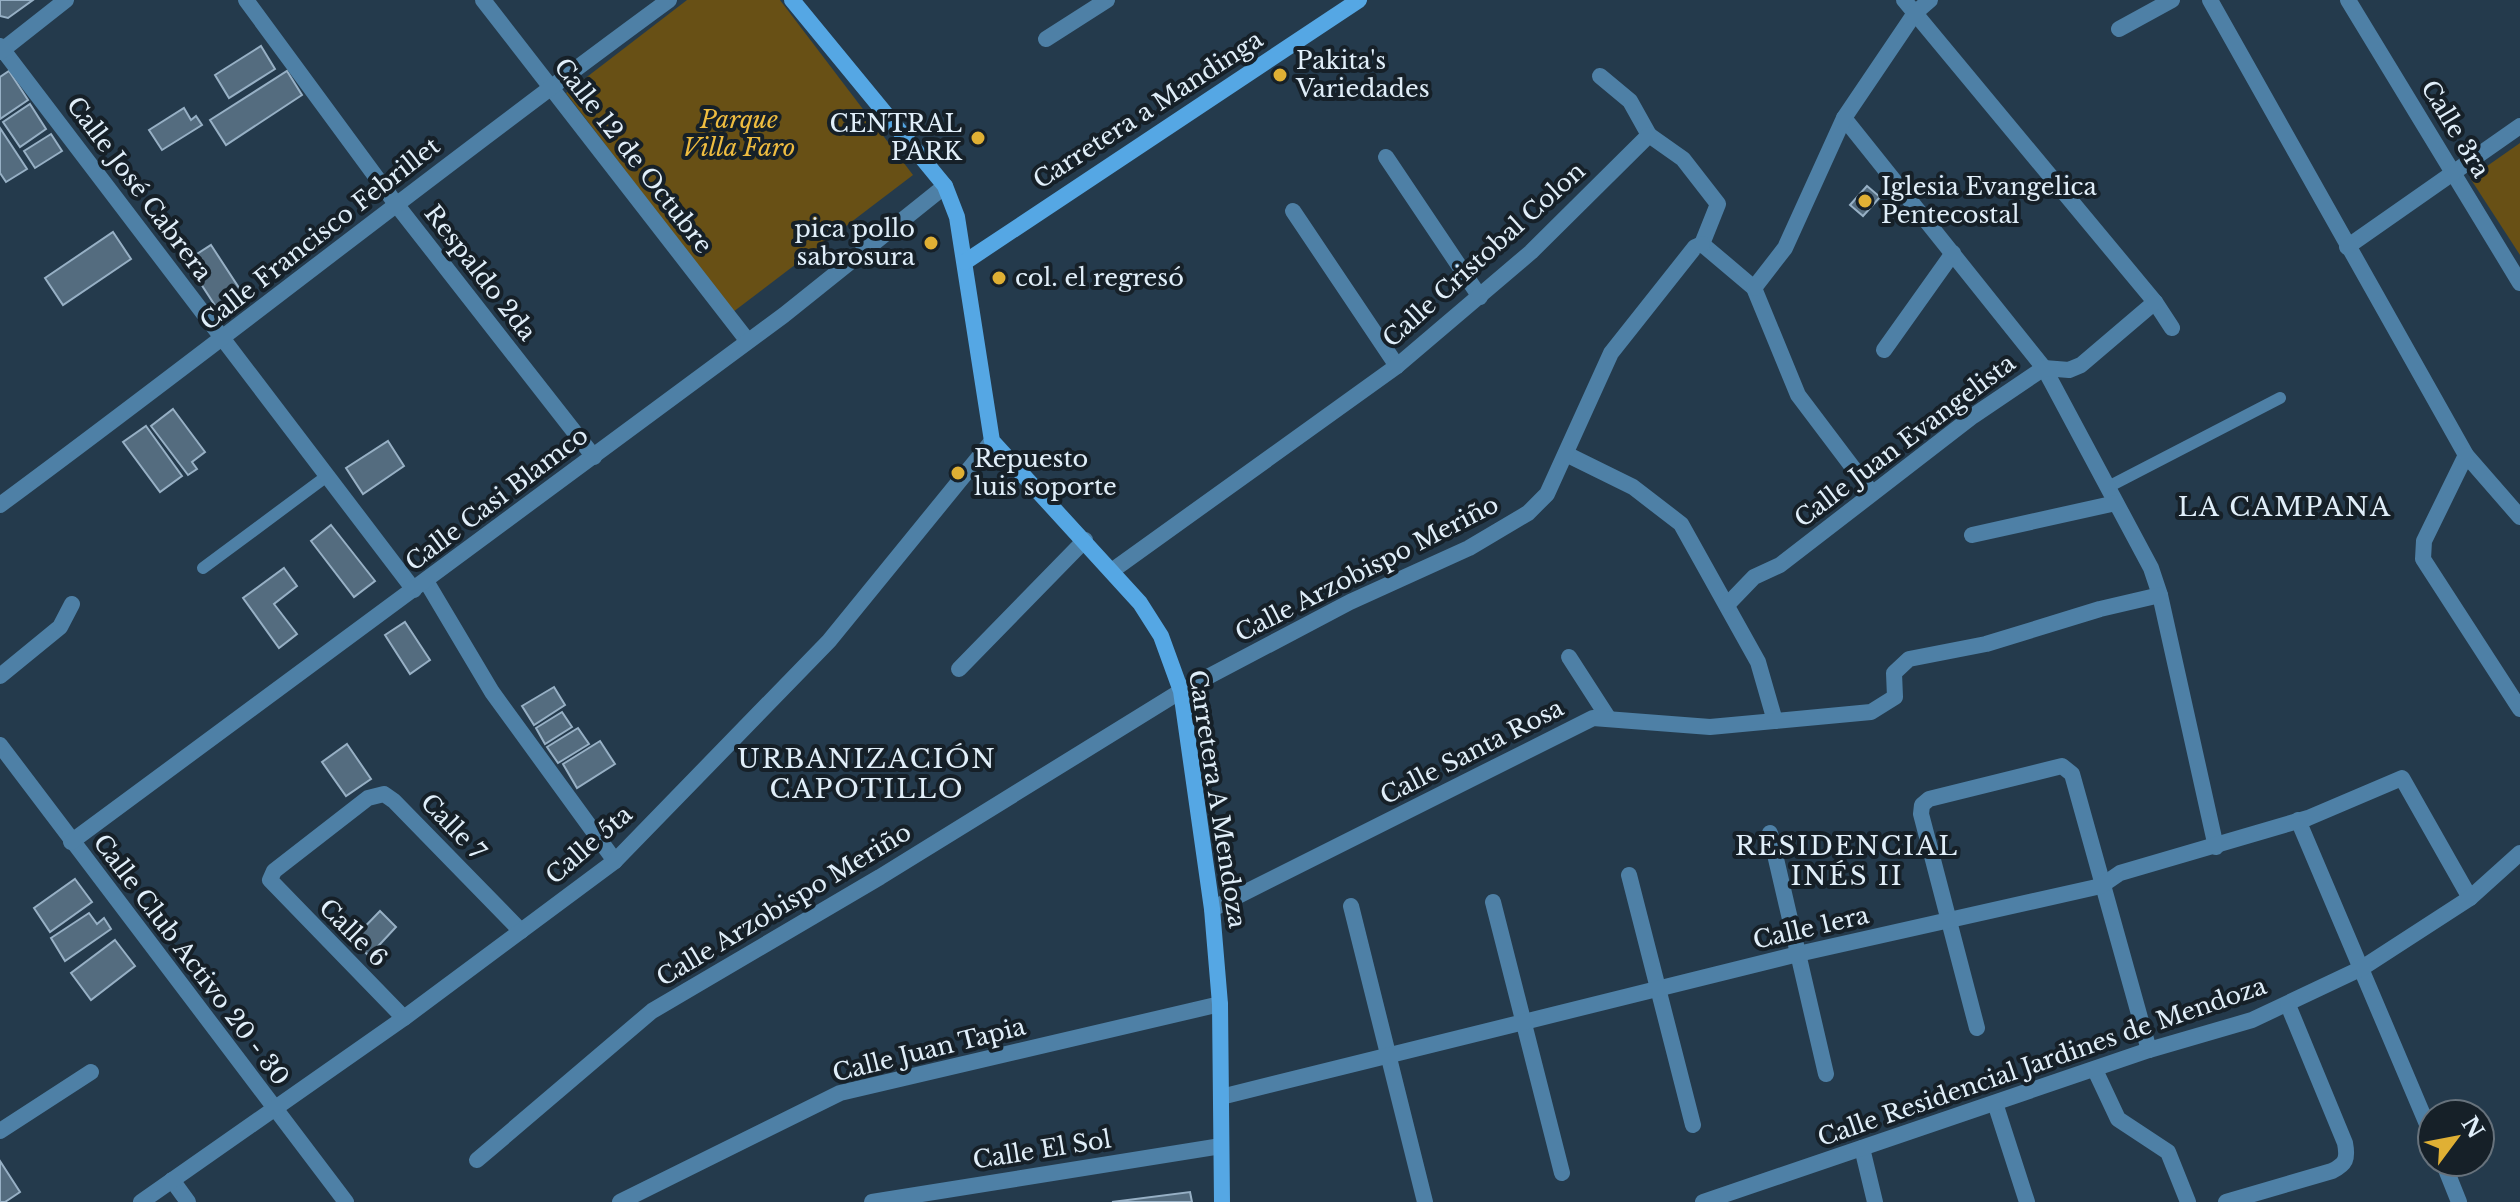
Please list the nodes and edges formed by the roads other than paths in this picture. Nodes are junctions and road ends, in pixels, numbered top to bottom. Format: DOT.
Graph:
graph roads {
  1 [pos="66,0"];
  2 [pos="246,0"];
  3 [pos="483,0"];
  4 [pos="669,0"];
  5 [pos="792,0"];
  6 [pos="1107,0"];
  7 [pos="1359,0"];
  8 [pos="1930,0"];
  9 [pos="2172,0"];
  10 [pos="2210,0"];
  11 [pos="2348,0"];
  12 [pos="1909,6"];
  13 [pos="2119,29"];
  14 [pos="1046,39"];
  15 [pos="1,50"];
  16 [pos="1600,76"];
  17 [pos="548,88"];
  18 [pos="1844,118"];
  19 [pos="2520,126"];
  20 [pos="1649,135"];
  21 [pos="1386,157"];
  22 [pos="2453,172"];
  23 [pos="945,186"];
  24 [pos="396,204"];
  25 [pos="1293,211"];
  26 [pos="1702,244"];
  27 [pos="2347,247"];
  28 [pos="1953,253"];
  29 [pos="965,262"];
  30 [pos="2520,283"];
  31 [pos="1754,288"];
  32 [pos="1480,297"];
  33 [pos="2155,302"];
  34 [pos="2172,328"];
  35 [pos="223,340"];
  36 [pos="747,340"];
  37 [pos="1884,350"];
  38 [pos="1397,366"];
  39 [pos="2044,368"];
  40 [pos="2280,398"];
  41 [pos="992,441"];
  42 [pos="1566,454"];
  43 [pos="2466,455"];
  44 [pos="594,457"];
  45 [pos="327,476"];
  46 [pos="2108,487"];
  47 [pos="1872,493"];
  48 [pos="2116,503"];
  49 [pos="0,505"];
  50 [pos="2520,517"];
  51 [pos="1972,535"];
  52 [pos="1085,540"];
  53 [pos="203,568"];
  54 [pos="1113,570"];
  55 [pos="420,586"];
  56 [pos="2160,595"];
  57 [pos="72,604"];
  58 [pos="1727,605"];
  59 [pos="1569,657"];
  60 [pos="959,669"];
  61 [pos="0,676"];
  62 [pos="1181,691"];
  63 [pos="2520,709"];
  64 [pos="1609,719"];
  65 [pos="1775,721"];
  66 [pos="0,745"];
  67 [pos="2298,820"];
  68 [pos="1770,833"];
  69 [pos="71,842"];
  70 [pos="2216,847"];
  71 [pos="2520,853"];
  72 [pos="615,861"];
  73 [pos="1629,875"];
  74 [pos="270,880"];
  75 [pos="2101,886"];
  76 [pos="2470,898"];
  77 [pos="1493,902"];
  78 [pos="1351,906"];
  79 [pos="1212,909"];
  80 [pos="1948,923"];
  81 [pos="521,931"];
  82 [pos="1798,954"];
  83 [pos="2362,968"];
  84 [pos="1658,989"];
  85 [pos="1220,1004"];
  86 [pos="2288,1005"];
  87 [pos="404,1018"];
  88 [pos="1523,1023"];
  89 [pos="1977,1028"];
  90 [pos="2149,1050"];
  91 [pos="1388,1057"];
  92 [pos="2095,1070"];
  93 [pos="91,1072"];
  94 [pos="1826,1074"];
  95 [pos="1221,1097"];
  96 [pos="2416,1098"];
  97 [pos="1995,1103"];
  98 [pos="274,1111"];
  99 [pos="1693,1125"];
  100 [pos="0,1131"];
  101 [pos="1221,1146"];
  102 [pos="1862,1148"];
  103 [pos="477,1160"];
  104 [pos="1562,1173"];
  105 [pos="2449,1178"];
  106 [pos="172,1180"];
  107 [pos="141,1202"];
  108 [pos="188,1202"];
  109 [pos="346,1202"];
  110 [pos="620,1202"];
  111 [pos="872,1202"];
  112 [pos="1222,1202"];
  113 [pos="1425,1202"];
  114 [pos="1703,1202"];
  115 [pos="1875,1202"];
  116 [pos="2027,1202"];
  117 [pos="2188,1202"];
  118 [pos="2226,1202"];
  119 [pos="2459,1202"];
  1 -- 15 [label="street"];
  2 -- 24 [label="street, Respaldo 2da"];
  3 -- 17 [label="street, Calle 12 de Octubre"];
  4 -- 17 [label="street, Calle Francisco Febrillet"];
  5 -- 23 [label="street"];
  6 -- 14 [label="street"];
  7 -- 29 [label="street, Carretera a Mandinga"];
  8 -- 12 [label="street"];
  9 -- 13 [label="street"];
  10 -- 27 [label="street"];
  11 -- 22 [label="street, Calle 3ra"];
  12 -- 18 [label="street"];
  12 -- 33 [label="street"];
  15 -- 35 [label="street, Calle José Cabrera"];
  16 -- 20 [label="street"];
  17 -- 24 [label="street, Calle Francisco Febrillet"];
  17 -- 36 [label="street, Calle 12 de Octubre"];
  18 -- 28 [label="street"];
  18 -- 31 [label="street"];
  19 -- 22 [label="street"];
  20 -- 26 [label="street"];
  20 -- 32 [label="street, Calle Cristobal Colon"];
  21 -- 32 [label="street"];
  22 -- 27 [label="street"];
  22 -- 30 [label="street, Calle 3ra"];
  23 -- 29 [label="street"];
  23 -- 36 [label="street, Calle Casi Blamco"];
  24 -- 35 [label="street, Calle Francisco Febrillet"];
  24 -- 44 [label="street, Respaldo 2da"];
  25 -- 38 [label="street"];
  26 -- 31 [label="street"];
  26 -- 42 [label="street, Calle Arzobispo Meriño"];
  27 -- 43 [label="street"];
  28 -- 37 [label="street"];
  28 -- 39 [label="street"];
  29 -- 41 [label="street"];
  31 -- 47 [label="street"];
  32 -- 38 [label="street, Calle Cristobal Colon"];
  33 -- 34 [label="street"];
  33 -- 39 [label="street, Calle Juan Evangelista"];
  35 -- 45 [label="street, Calle José Cabrera"];
  35 -- 49 [label="street, Calle Francisco Febrillet"];
  36 -- 44 [label="street, Calle Casi Blamco"];
  38 -- 54 [label="street, Calle Cristobal Colon"];
  39 -- 46 [label="street"];
  39 -- 47 [label="street, Calle Juan Evangelista"];
  40 -- 46 [label="lane"];
  41 -- 52 [label="street, Carretera A Mendoza"];
  41 -- 72 [label="street, Calle 5ta"];
  42 -- 58 [label="street"];
  42 -- 62 [label="street, Calle Arzobispo Meriño"];
  43 -- 50 [label="street"];
  43 -- 63 [label="street"];
  44 -- 55 [label="street, Calle Casi Blamco"];
  45 -- 53 [label="lane"];
  45 -- 55 [label="street, Calle José Cabrera"];
  46 -- 48 [label="street"];
  47 -- 58 [label="street, Calle Juan Evangelista"];
  48 -- 51 [label="street"];
  48 -- 56 [label="street"];
  52 -- 54 [label="street, Carretera A Mendoza"];
  52 -- 60 [label="street"];
  54 -- 62 [label="street, Carretera A Mendoza"];
  55 -- 69 [label="street, Calle Casi Blamco"];
  55 -- 72 [label="street, Calle José Cabrera"];
  56 -- 65 [label="street, Calle Santa Rosa"];
  56 -- 70 [label="street"];
  57 -- 61 [label="street"];
  58 -- 65 [label="street"];
  59 -- 64 [label="street"];
  62 -- 79 [label="street, Carretera A Mendoza"];
  62 -- 103 [label="street, Calle Arzobispo Meriño"];
  64 -- 65 [label="street, Calle Santa Rosa"];
  64 -- 79 [label="street, Calle Santa Rosa"];
  66 -- 69 [label="street, Calle Club Activo 20 - 30"];
  67 -- 70 [label="street, Calle 1era"];
  67 -- 76 [label="street, Calle 1era"];
  67 -- 83 [label="street"];
  68 -- 82 [label="street"];
  69 -- 98 [label="street, Calle Club Activo 20 - 30"];
  70 -- 75 [label="street, Calle 1era"];
  71 -- 76 [label="street, Calle Residencial Jardines de Mendoza"];
  72 -- 81 [label="street, Calle 5ta"];
  73 -- 84 [label="street"];
  74 -- 81 [label="street, Calle 7"];
  74 -- 87 [label="street, Calle 6"];
  75 -- 80 [label="street, Calle 1era"];
  75 -- 80 [label="street"];
  75 -- 90 [label="street"];
  76 -- 83 [label="street, Calle Residencial Jardines de Mendoza"];
  77 -- 88 [label="street"];
  78 -- 91 [label="street"];
  79 -- 85 [label="street, Carretera A Mendoza"];
  80 -- 82 [label="street, Calle 1era"];
  80 -- 89 [label="street"];
  81 -- 87 [label="street, Calle 5ta"];
  82 -- 84 [label="street, Calle 1era"];
  82 -- 94 [label="street"];
  83 -- 86 [label="street, Calle Residencial Jardines de Mendoza"];
  83 -- 96 [label="street"];
  84 -- 88 [label="street, Calle 1era"];
  84 -- 99 [label="street"];
  85 -- 95 [label="street, Carretera A Mendoza"];
  85 -- 110 [label="street, Calle Juan Tapia"];
  86 -- 90 [label="street, Calle Residencial Jardines de Mendoza"];
  86 -- 118 [label="street"];
  87 -- 98 [label="street, Calle 5ta"];
  88 -- 91 [label="street, Calle 1era"];
  88 -- 104 [label="street"];
  90 -- 92 [label="street, Calle Residencial Jardines de Mendoza"];
  91 -- 95 [label="street, Calle 1era"];
  91 -- 113 [label="street"];
  92 -- 97 [label="street, Calle Residencial Jardines de Mendoza"];
  92 -- 117 [label="street"];
  93 -- 100 [label="street"];
  95 -- 101 [label="street, Carretera A Mendoza"];
  97 -- 102 [label="street, Calle Residencial Jardines de Mendoza"];
  97 -- 116 [label="street"];
  98 -- 106 [label="street, Calle 5ta"];
  98 -- 109 [label="street, Calle Club Activo 20 - 30"];
  101 -- 111 [label="street, Calle El Sol"];
  101 -- 112 [label="street, Carretera A Mendoza"];
  102 -- 114 [label="street, Calle Residencial Jardines de Mendoza"];
  102 -- 115 [label="street"];
  105 -- 119 [label="street"];
  106 -- 107 [label="street, Calle 5ta"];
  106 -- 108 [label="street"];
}
